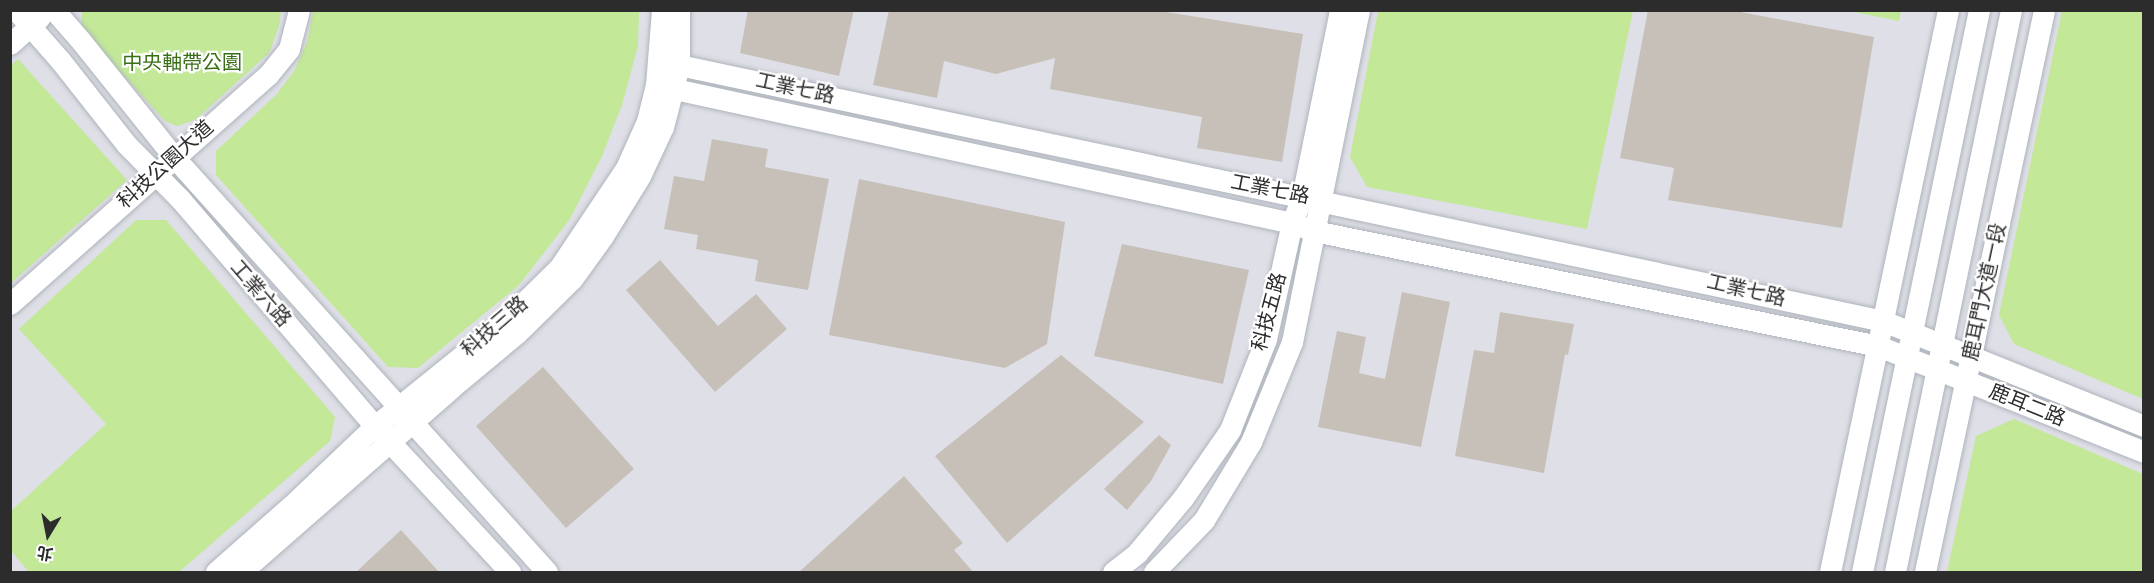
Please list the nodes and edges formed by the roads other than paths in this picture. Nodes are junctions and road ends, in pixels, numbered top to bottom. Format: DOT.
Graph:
graph roads {
  1 [pos="16,10"];
  2 [pos="47,10"];
  3 [pos="54,10"];
  4 [pos="298,10"];
  5 [pos="662,10"];
  6 [pos="679,10"];
  7 [pos="1340,10"];
  8 [pos="1359,10"];
  9 [pos="1948,10"];
  10 [pos="1979,10"];
  11 [pos="2011,10"];
  12 [pos="2044,10"];
  13 [pos="31,27"];
  14 [pos="10,44"];
  15 [pos="659,56"];
  16 [pos="679,65"];
  17 [pos="664,87"];
  18 [pos="174,158"];
  19 [pos="156,173"];
  20 [pos="1311,198"];
  21 [pos="1292,224"];
  22 [pos="1314,231"];
  23 [pos="10,304"];
  24 [pos="1883,321"];
  25 [pos="1912,331"];
  26 [pos="1943,343"];
  27 [pos="1878,346"];
  28 [pos="1972,356"];
  29 [pos="1907,358"];
  30 [pos="1937,370"];
  31 [pos="1965,381"];
  32 [pos="405,415"];
  33 [pos="2144,426"];
  34 [pos="382,434"];
  35 [pos="2144,452"];
  36 [pos="216,573"];
  37 [pos="241,573"];
  38 [pos="510,573"];
  39 [pos="547,573"];
  40 [pos="1113,573"];
  41 [pos="1155,573"];
  42 [pos="1830,573"];
  43 [pos="1862,573"];
  44 [pos="1895,573"];
  45 [pos="1925,573"];
  1 -- 13 [label="street, 工業六路"];
  2 -- 13 [label="street"];
  3 -- 18 [label="street, 工業六路"];
  4 -- 18 [label="street, 科技公園大道"];
  5 -- 15 [label="street, 科技三路"];
  6 -- 16 [label="street, 科技三路"];
  7 -- 20 [label="street, 科技五路"];
  8 -- 20 [label="street, 科技五路"];
  9 -- 24 [label="street"];
  10 -- 25 [label="street"];
  11 -- 26 [label="street, 鹿耳門大道一段"];
  12 -- 28 [label="street, 鹿耳門大道一段"];
  13 -- 14 [label="street"];
  13 -- 19 [label="street, 工業六路"];
  15 -- 16 [label="street, 工業七路"];
  15 -- 17 [label="street, 科技三路"];
  16 -- 17 [label="street, 科技三路"];
  16 -- 20 [label="street, 工業七路"];
  17 -- 21 [label="street, 工業七路"];
  17 -- 32 [label="street, 科技三路"];
  18 -- 19 [label="street, 科技公園大道"];
  18 -- 32 [label="street, 工業六路"];
  19 -- 23 [label="street, 科技公園大道"];
  19 -- 34 [label="street, 工業六路"];
  20 -- 21 [label="street, 科技五路"];
  20 -- 22 [label="street, 科技五路"];
  20 -- 24 [label="street, 工業七路"];
  21 -- 22 [label="street, 工業七路"];
  21 -- 40 [label="street, 科技五路"];
  22 -- 27 [label="street, 工業七路"];
  22 -- 41 [label="street, 科技五路"];
  24 -- 25 [label="street, 鹿耳二路"];
  24 -- 27 [label="street"];
  25 -- 26 [label="street, 鹿耳二路"];
  25 -- 29 [label="street"];
  26 -- 28 [label="street, 鹿耳二路"];
  26 -- 30 [label="street, 鹿耳門大道一段"];
  27 -- 29 [label="street, 鹿耳二路"];
  27 -- 42 [label="street"];
  28 -- 31 [label="street, 鹿耳門大道一段"];
  28 -- 33 [label="street, 鹿耳二路"];
  29 -- 30 [label="street, 鹿耳二路"];
  29 -- 43 [label="street"];
  30 -- 31 [label="street, 鹿耳二路"];
  30 -- 44 [label="street, 鹿耳門大道一段"];
  31 -- 35 [label="street, 鹿耳二路"];
  31 -- 45 [label="street, 鹿耳門大道一段"];
  32 -- 34 [label="street, 科技三路"];
  32 -- 39 [label="street, 工業六路"];
  34 -- 36 [label="street, 科技三路"];
  34 -- 37 [label="street, 科技三路"];
  34 -- 38 [label="street, 工業六路"];
}
